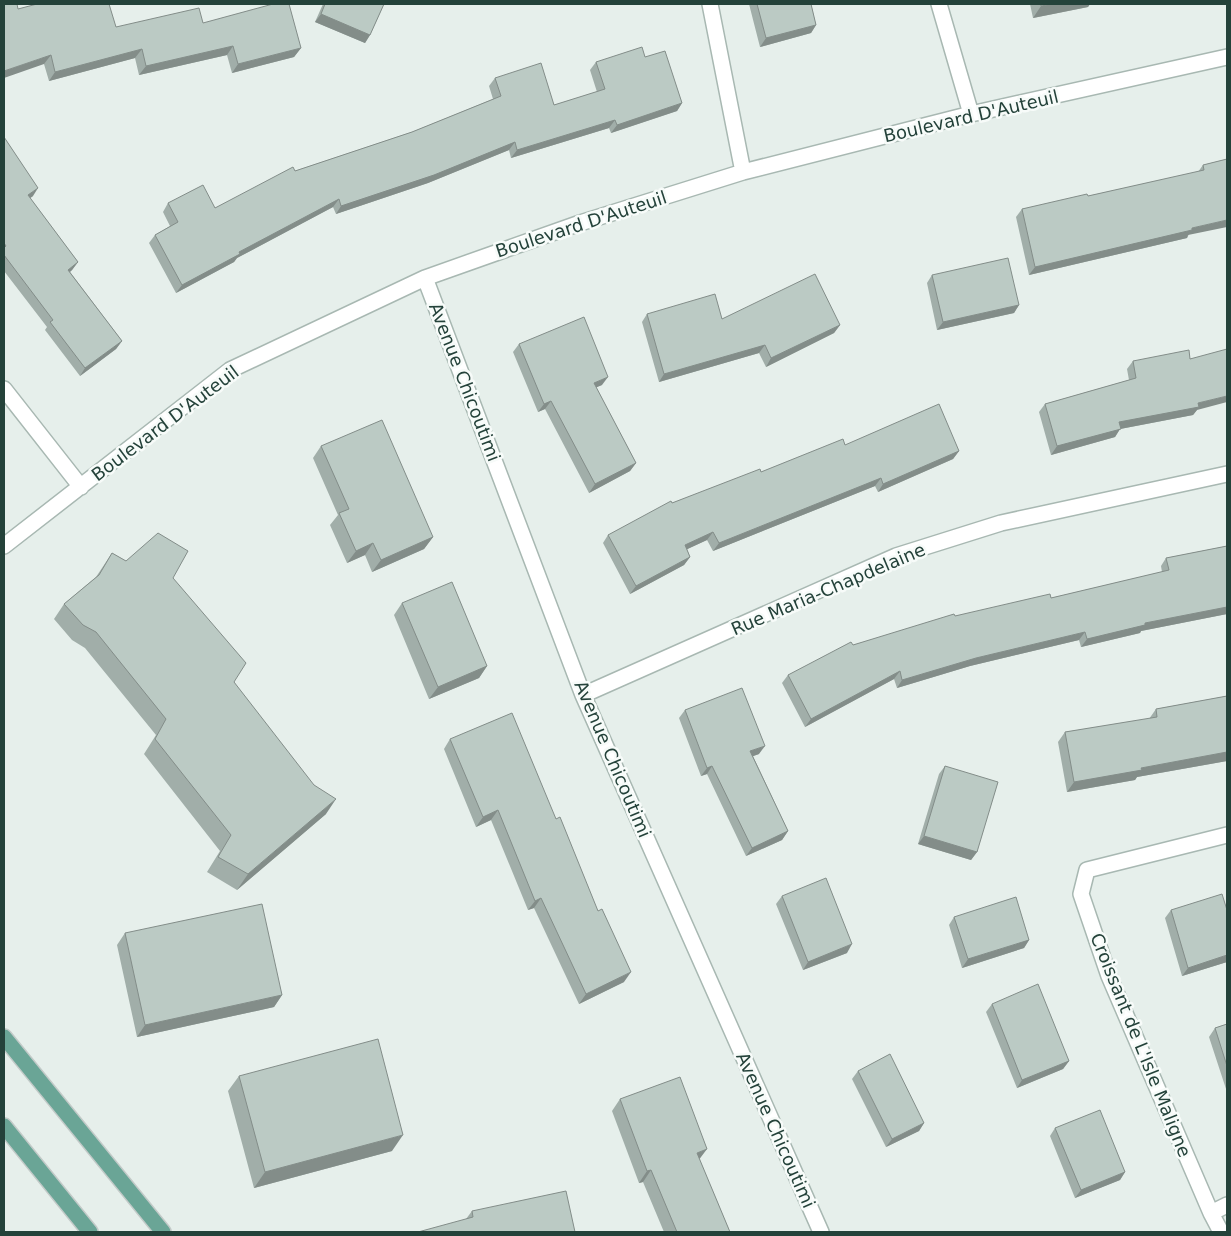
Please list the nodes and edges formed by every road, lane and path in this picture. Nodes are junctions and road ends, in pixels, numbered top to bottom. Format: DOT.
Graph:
graph roads {
  1 [pos="710,4"];
  2 [pos="939,4"];
  3 [pos="1227,57"];
  4 [pos="971,114"];
  5 [pos="743,172"];
  6 [pos="425,278"];
  7 [pos="4,389"];
  8 [pos="1227,474"];
  9 [pos="80,487"];
  10 [pos="4,546"];
  11 [pos="584,695"];
  12 [pos="1227,835"];
  13 [pos="4,1037"];
  14 [pos="4,1126"];
  15 [pos="1227,1205"];
  16 [pos="1212,1213"];
  17 [pos="154,1229"];
  18 [pos="90,1232"];
  19 [pos="821,1232"];
  20 [pos="1221,1232"];
  1 -- 5 [label="street"];
  2 -- 4 [label="street"];
  3 -- 4 [label="street, Boulevard D'Auteuil"];
  4 -- 5 [label="street, Boulevard D'Auteuil"];
  5 -- 6 [label="street, Boulevard D'Auteuil"];
  6 -- 9 [label="street, Boulevard D'Auteuil"];
  6 -- 11 [label="street, Avenue Chicoutimi"];
  7 -- 9 [label="street"];
  8 -- 11 [label="street, Rue Maria-Chapdelaine"];
  9 -- 10 [label="street, Boulevard D'Auteuil"];
  11 -- 19 [label="street, Avenue Chicoutimi"];
  12 -- 16 [label="street, Croissant de L'Isle Maligne"];
  13 -- 17 [label="main road"];
  14 -- 18 [label="main road"];
  15 -- 16 [label="street"];
  16 -- 20 [label="street, Croissant de L'Isle Maligne"];
}
